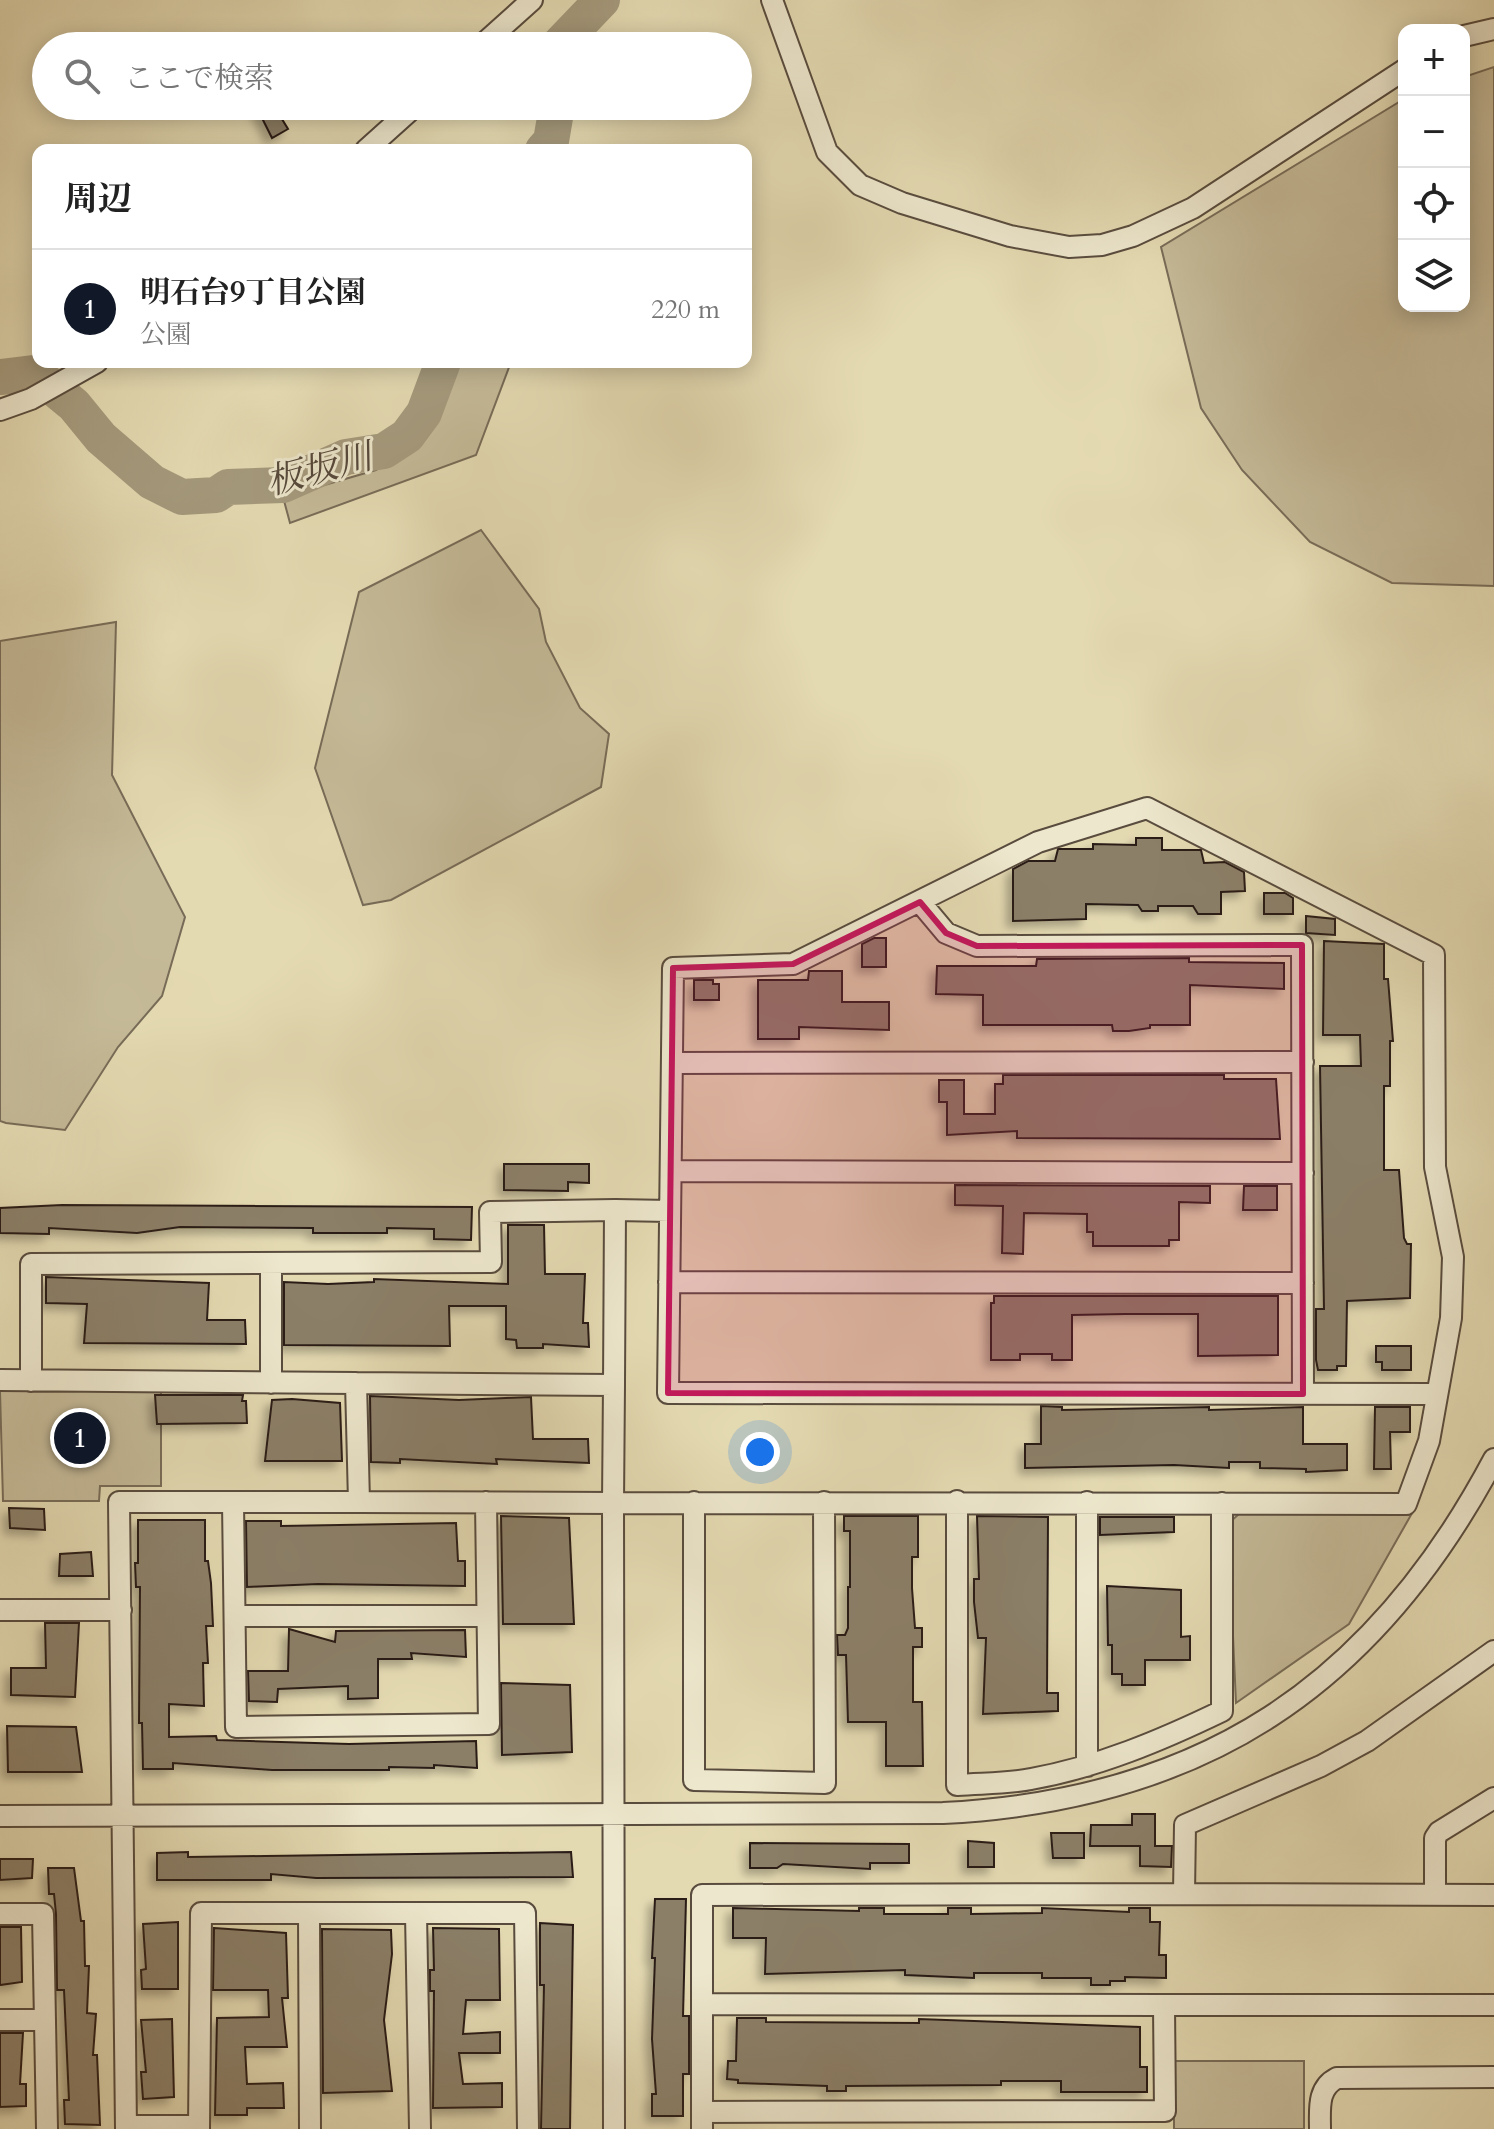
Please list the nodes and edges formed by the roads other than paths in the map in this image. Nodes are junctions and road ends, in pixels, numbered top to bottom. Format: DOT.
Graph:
graph roads {
  1 [pos="532,0"];
  2 [pos="772,0"];
  3 [pos="1494,29"];
  4 [pos="497,32"];
  5 [pos="1470,35"];
  6 [pos="1398,74"];
  7 [pos="399,120"];
  8 [pos="373,144"];
  9 [pos="88,368"];
  10 [pos="0,410"];
  11 [pos="920,902"];
  12 [pos="1303,1062"];
  13 [pos="672,1063"];
  14 [pos="671,1171"];
  15 [pos="1303,1173"];
  16 [pos="615,1210"];
  17 [pos="670,1211"];
  18 [pos="271,1263"];
  19 [pos="669,1282"];
  20 [pos="1303,1283"];
  21 [pos="0,1380"];
  22 [pos="31,1381"];
  23 [pos="271,1383"];
  24 [pos="356,1383"];
  25 [pos="614,1385"];
  26 [pos="1303,1394"];
  27 [pos="1436,1394"];
  28 [pos="1494,1459"];
  29 [pos="957,1501"];
  30 [pos="233,1502"];
  31 [pos="359,1502"];
  32 [pos="486,1502"];
  33 [pos="694,1502"];
  34 [pos="824,1502"];
  35 [pos="1087,1502"];
  36 [pos="613,1503"];
  37 [pos="1222,1503"];
  38 [pos="0,1610"];
  39 [pos="121,1610"];
  40 [pos="235,1616"];
  41 [pos="487,1616"];
  42 [pos="1494,1651"];
  43 [pos="1087,1766"];
  44 [pos="1494,1798"];
  45 [pos="615,1815"];
  46 [pos="0,1816"];
  47 [pos="120,1817"];
  48 [pos="1184,1894"];
  49 [pos="1435,1895"];
  50 [pos="1494,1895"];
  51 [pos="0,1914"];
  52 [pos="309,1914"];
  53 [pos="416,1914"];
  54 [pos="702,2004"];
  55 [pos="1164,2005"];
  56 [pos="1494,2005"];
  57 [pos="0,2020"];
  58 [pos="45,2020"];
  59 [pos="1494,2077"];
  60 [pos="702,2120"];
  61 [pos="126,2127"];
  62 [pos="199,2127"];
  63 [pos="47,2129"];
  64 [pos="310,2129"];
  65 [pos="420,2129"];
  66 [pos="528,2129"];
  67 [pos="614,2129"];
  68 [pos="1320,2129"];
  1 -- 4 [label="street"];
  2 -- 6 [label="street"];
  3 -- 5 [label="street"];
  7 -- 8 [label="street"];
  9 -- 10 [label="street"];
  11 -- 12 [label="street"];
  11 -- 13 [label="street"];
  11 -- 27 [label="street"];
  12 -- 13 [label="street"];
  12 -- 15 [label="street"];
  13 -- 14 [label="street"];
  14 -- 15 [label="street"];
  14 -- 17 [label="street"];
  15 -- 20 [label="street"];
  16 -- 17 [label="street"];
  16 -- 18 [label="street"];
  16 -- 25 [label="street"];
  17 -- 19 [label="street"];
  18 -- 22 [label="street"];
  18 -- 23 [label="street"];
  19 -- 20 [label="street"];
  19 -- 26 [label="street"];
  20 -- 26 [label="street"];
  21 -- 22 [label="street"];
  22 -- 23 [label="street"];
  23 -- 24 [label="street"];
  24 -- 25 [label="street"];
  24 -- 31 [label="street"];
  25 -- 36 [label="street"];
  26 -- 27 [label="street"];
  27 -- 37 [label="street"];
  28 -- 45 [label="street"];
  29 -- 34 [label="street"];
  29 -- 35 [label="street"];
  29 -- 43 [label="street"];
  30 -- 31 [label="street"];
  30 -- 39 [label="street"];
  30 -- 40 [label="street"];
  31 -- 32 [label="street"];
  32 -- 36 [label="street"];
  32 -- 41 [label="street"];
  33 -- 34 [label="street"];
  33 -- 34 [label="street"];
  33 -- 36 [label="street"];
  35 -- 37 [label="street"];
  35 -- 43 [label="street"];
  36 -- 45 [label="street"];
  37 -- 43 [label="street"];
  38 -- 39 [label="street"];
  39 -- 47 [label="street"];
  40 -- 41 [label="street"];
  40 -- 41 [label="street"];
  42 -- 48 [label="street"];
  44 -- 49 [label="street"];
  45 -- 47 [label="street"];
  45 -- 67 [label="street"];
  46 -- 47 [label="street"];
  47 -- 61 [label="street"];
  48 -- 49 [label="street"];
  48 -- 54 [label="street"];
  49 -- 50 [label="street"];
  51 -- 58 [label="street"];
  52 -- 53 [label="street"];
  52 -- 62 [label="street"];
  52 -- 64 [label="street"];
  53 -- 65 [label="street"];
  53 -- 66 [label="street"];
  54 -- 55 [label="street"];
  54 -- 60 [label="street"];
  55 -- 56 [label="street"];
  55 -- 60 [label="street"];
  57 -- 58 [label="street"];
  58 -- 63 [label="street"];
  59 -- 68 [label="street"];
  61 -- 62 [label="street"];
}
